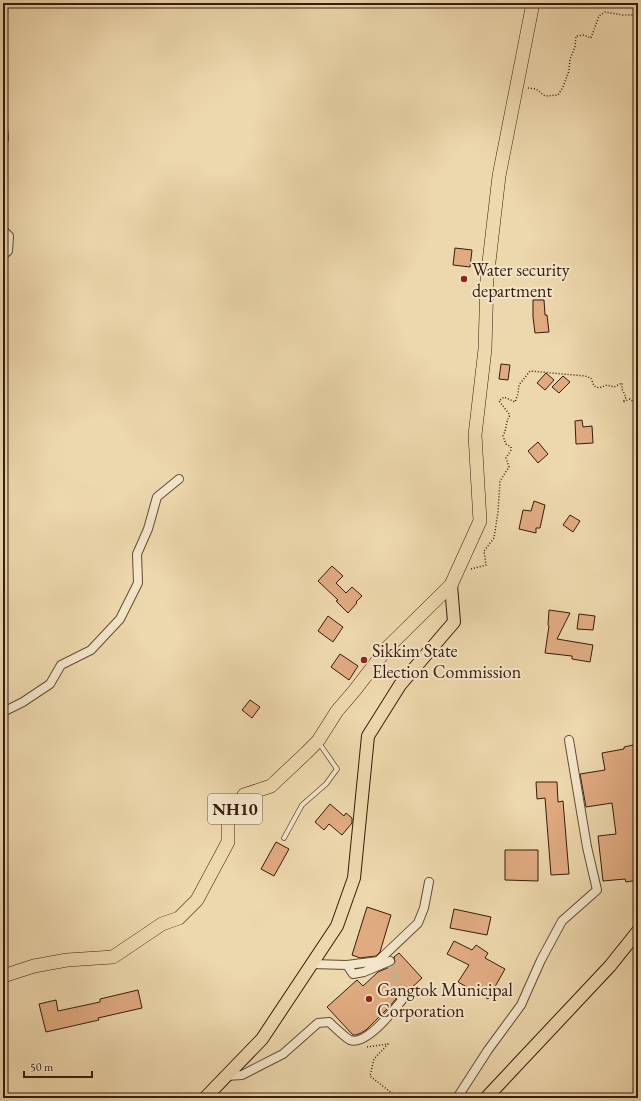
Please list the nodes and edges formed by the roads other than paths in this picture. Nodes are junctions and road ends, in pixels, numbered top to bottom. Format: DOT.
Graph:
graph roads {
  1 [pos="533,3"];
  2 [pos="3,127"];
  3 [pos="3,144"];
  4 [pos="3,230"];
  5 [pos="3,255"];
  6 [pos="179,479"];
  7 [pos="451,585"];
  8 [pos="3,712"];
  9 [pos="569,740"];
  10 [pos="318,741"];
  11 [pos="284,838"];
  12 [pos="428,882"];
  13 [pos="638,931"];
  14 [pos="390,961"];
  15 [pos="312,964"];
  16 [pos="347,965"];
  17 [pos="3,976"];
  18 [pos="401,997"];
  19 [pos="226,1076"];
  20 [pos="205,1098"];
  21 [pos="457,1098"];
  22 [pos="486,1098"];
  1 -- 7 [label="highway, NH10"];
  2 -- 3 [label="street"];
  4 -- 5 [label="street"];
  6 -- 8 [label="street"];
  7 -- 10 [label="highway, NH10"];
  7 -- 15 [label="main road"];
  9 -- 21 [label="street"];
  10 -- 11 [label="lane"];
  10 -- 17 [label="highway, NH10"];
  12 -- 16 [label="street"];
  13 -- 22 [label="main road"];
  14 -- 16 [label="street"];
  15 -- 16 [label="street"];
  15 -- 19 [label="main road"];
  18 -- 19 [label="street"];
  19 -- 20 [label="main road"];
}
